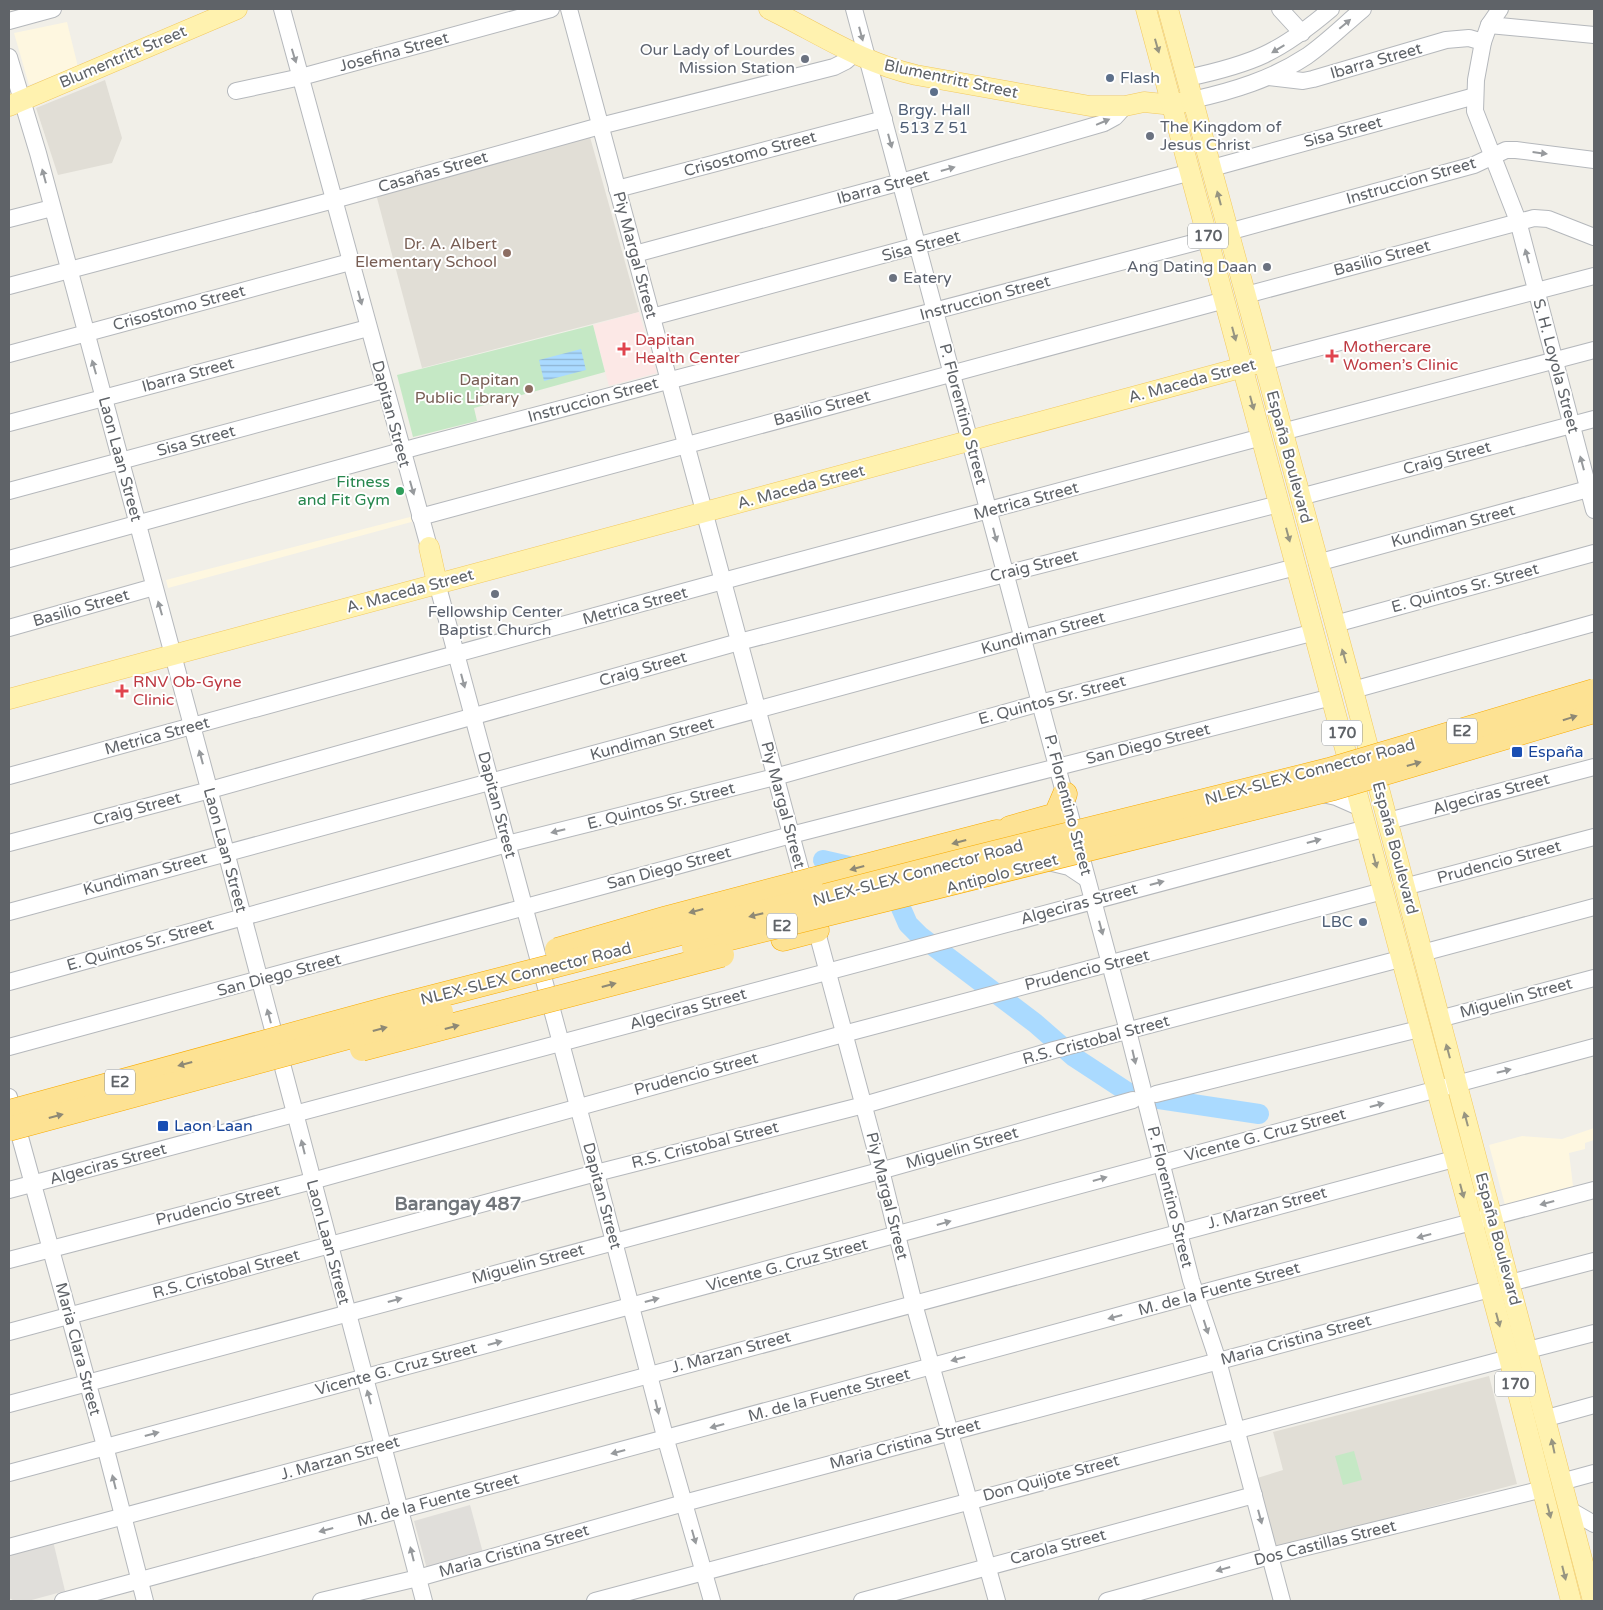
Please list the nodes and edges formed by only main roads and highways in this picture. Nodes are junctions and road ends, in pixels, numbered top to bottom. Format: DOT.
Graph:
graph roads {
  1 [pos="237,9"];
  2 [pos="770,9"];
  3 [pos="1146,9"];
  4 [pos="1168,9"];
  5 [pos="1187,78"];
  6 [pos="1167,83"];
  7 [pos="1192,100"];
  8 [pos="15,104"];
  9 [pos="1135,104"];
  10 [pos="1173,105"];
  11 [pos="1263,362"];
  12 [pos="1243,368"];
  13 [pos="429,547"];
  14 [pos="437,583"];
  15 [pos="1594,693"];
  16 [pos="9,699"];
  17 [pos="1594,711"];
  18 [pos="1065,794"];
  19 [pos="996,832"];
  20 [pos="1078,843"];
  21 [pos="820,941"];
  22 [pos="451,993"];
  23 [pos="232,1070"];
  24 [pos="9,1112"];
  25 [pos="9,1129"];
  26 [pos="1552,1485"];
  27 [pos="1571,1601"];
  28 [pos="1593,1601"];
  1 -- 8 [label="main road, Blumentritt Street"];
  2 -- 9 [label="main road, Blumentritt Street"];
  3 -- 6 [label="main road, España Boulevard / 170, one-way"];
  4 -- 5 [label="main road, España Boulevard / 170"];
  5 -- 6 [label="main road"];
  5 -- 7 [label="main road, España Boulevard / 170"];
  6 -- 9 [label="main road"];
  6 -- 10 [label="main road, España Boulevard / 170"];
  7 -- 10 [label="main road, Blumentritt Street"];
  11 -- 7 [label="main road, España Boulevard / 170, one-way"];
  9 -- 10 [label="main road, Blumentritt Street"];
  10 -- 12 [label="main road, España Boulevard / 170, one-way"];
  11 -- 12 [label="main road, A. Maceda Street"];
  26 -- 11 [label="main road, España Boulevard / 170, one-way"];
  12 -- 14 [label="main road, A. Maceda Street"];
  12 -- 26 [label="main road, España Boulevard / 170, one-way"];
  13 -- 14 [label="main road, Dapitan Street"];
  14 -- 16 [label="main road, A. Maceda Street"];
  15 -- 22 [label="highway, NLEX-SLEX Connector Road / E2, one-way, bridge"];
  23 -- 17 [label="highway, NLEX-SLEX Connector Road / E2, one-way, bridge"];
  18 -- 19 [label="highway"];
  19 -- 20 [label="highway"];
  19 -- 22 [label="highway, one-way, bridge"];
  23 -- 21 [label="highway, one-way, bridge"];
  22 -- 24 [label="highway, NLEX-SLEX Connector Road / E2, one-way, bridge"];
  25 -- 23 [label="highway, NLEX-SLEX Connector Road / E2, one-way, bridge"];
  26 -- 27 [label="main road, España Boulevard / 170, one-way"];
  26 -- 28 [label="main road, España Boulevard / 170"];
}
